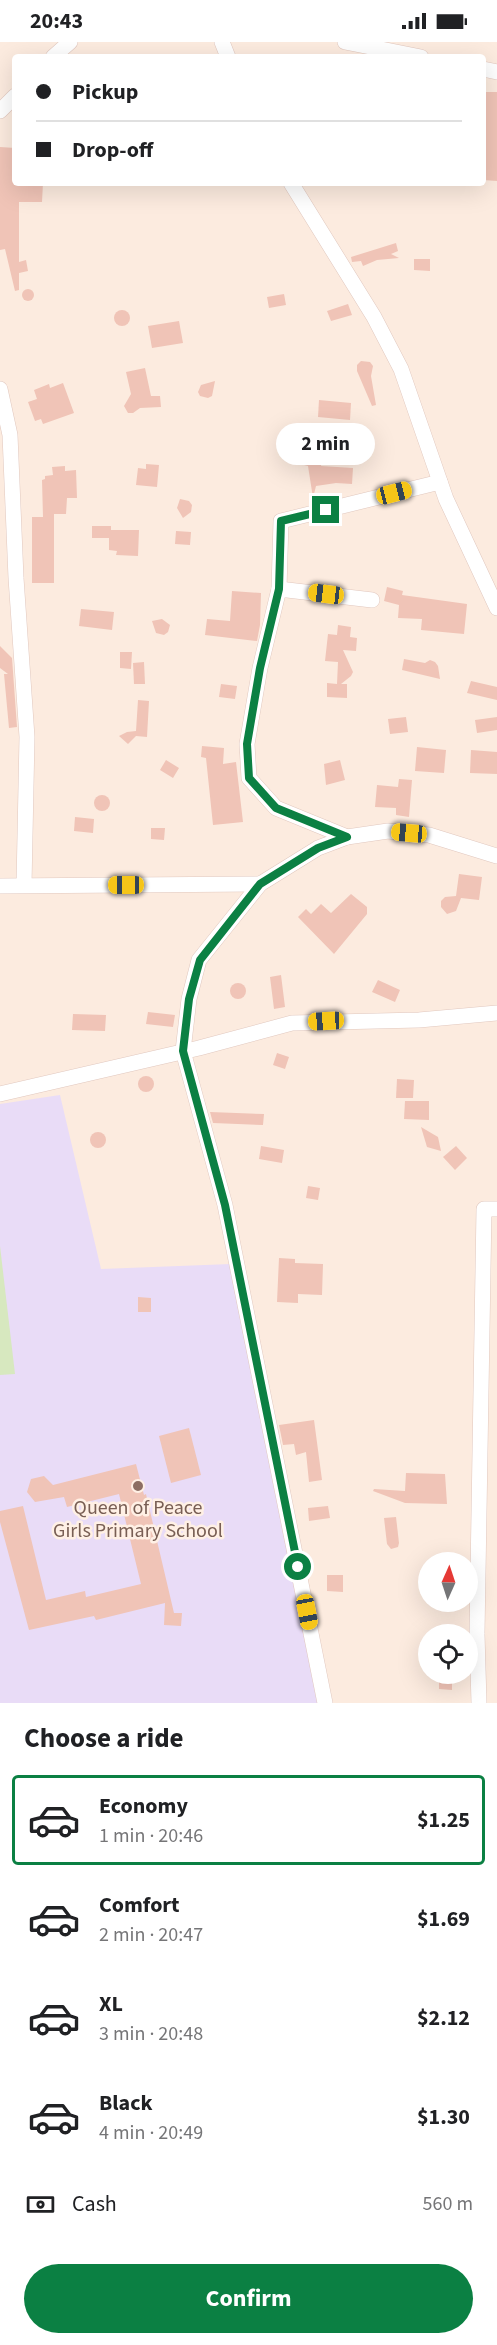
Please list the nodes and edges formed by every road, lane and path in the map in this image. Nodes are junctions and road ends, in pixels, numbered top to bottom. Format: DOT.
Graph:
graph roads {
  1 [pos="69,42"];
  2 [pos="345,42"];
  3 [pos="55,54"];
  4 [pos="406,54"];
  5 [pos="12,99"];
  6 [pos="0,111"];
  7 [pos="293,186"];
  8 [pos="0,389"];
  9 [pos="440,482"];
  10 [pos="279,589"];
  11 [pos="372,600"];
  12 [pos="497,608"];
  13 [pos="347,837"];
  14 [pos="497,856"];
  15 [pos="260,884"];
  16 [pos="0,885"];
  17 [pos="24,885"];
  18 [pos="497,1013"];
  19 [pos="183,1051"];
  20 [pos="0,1094"];
  21 [pos="497,1209"];
  22 [pos="325,1703"];
  23 [pos="479,1703"];
  1 -- 3 [label="street"];
  2 -- 4 [label="street"];
  5 -- 6 [label="street"];
  7 -- 9 [label="street"];
  8 -- 17 [label="street"];
  9 -- 10 [label="street"];
  9 -- 12 [label="street"];
  10 -- 11 [label="street"];
  10 -- 13 [label="street"];
  13 -- 14 [label="street"];
  13 -- 15 [label="street"];
  15 -- 17 [label="street"];
  15 -- 19 [label="street"];
  16 -- 17 [label="street"];
  18 -- 19 [label="street"];
  19 -- 20 [label="street"];
  19 -- 22 [label="street"];
  21 -- 23 [label="street"];
}
